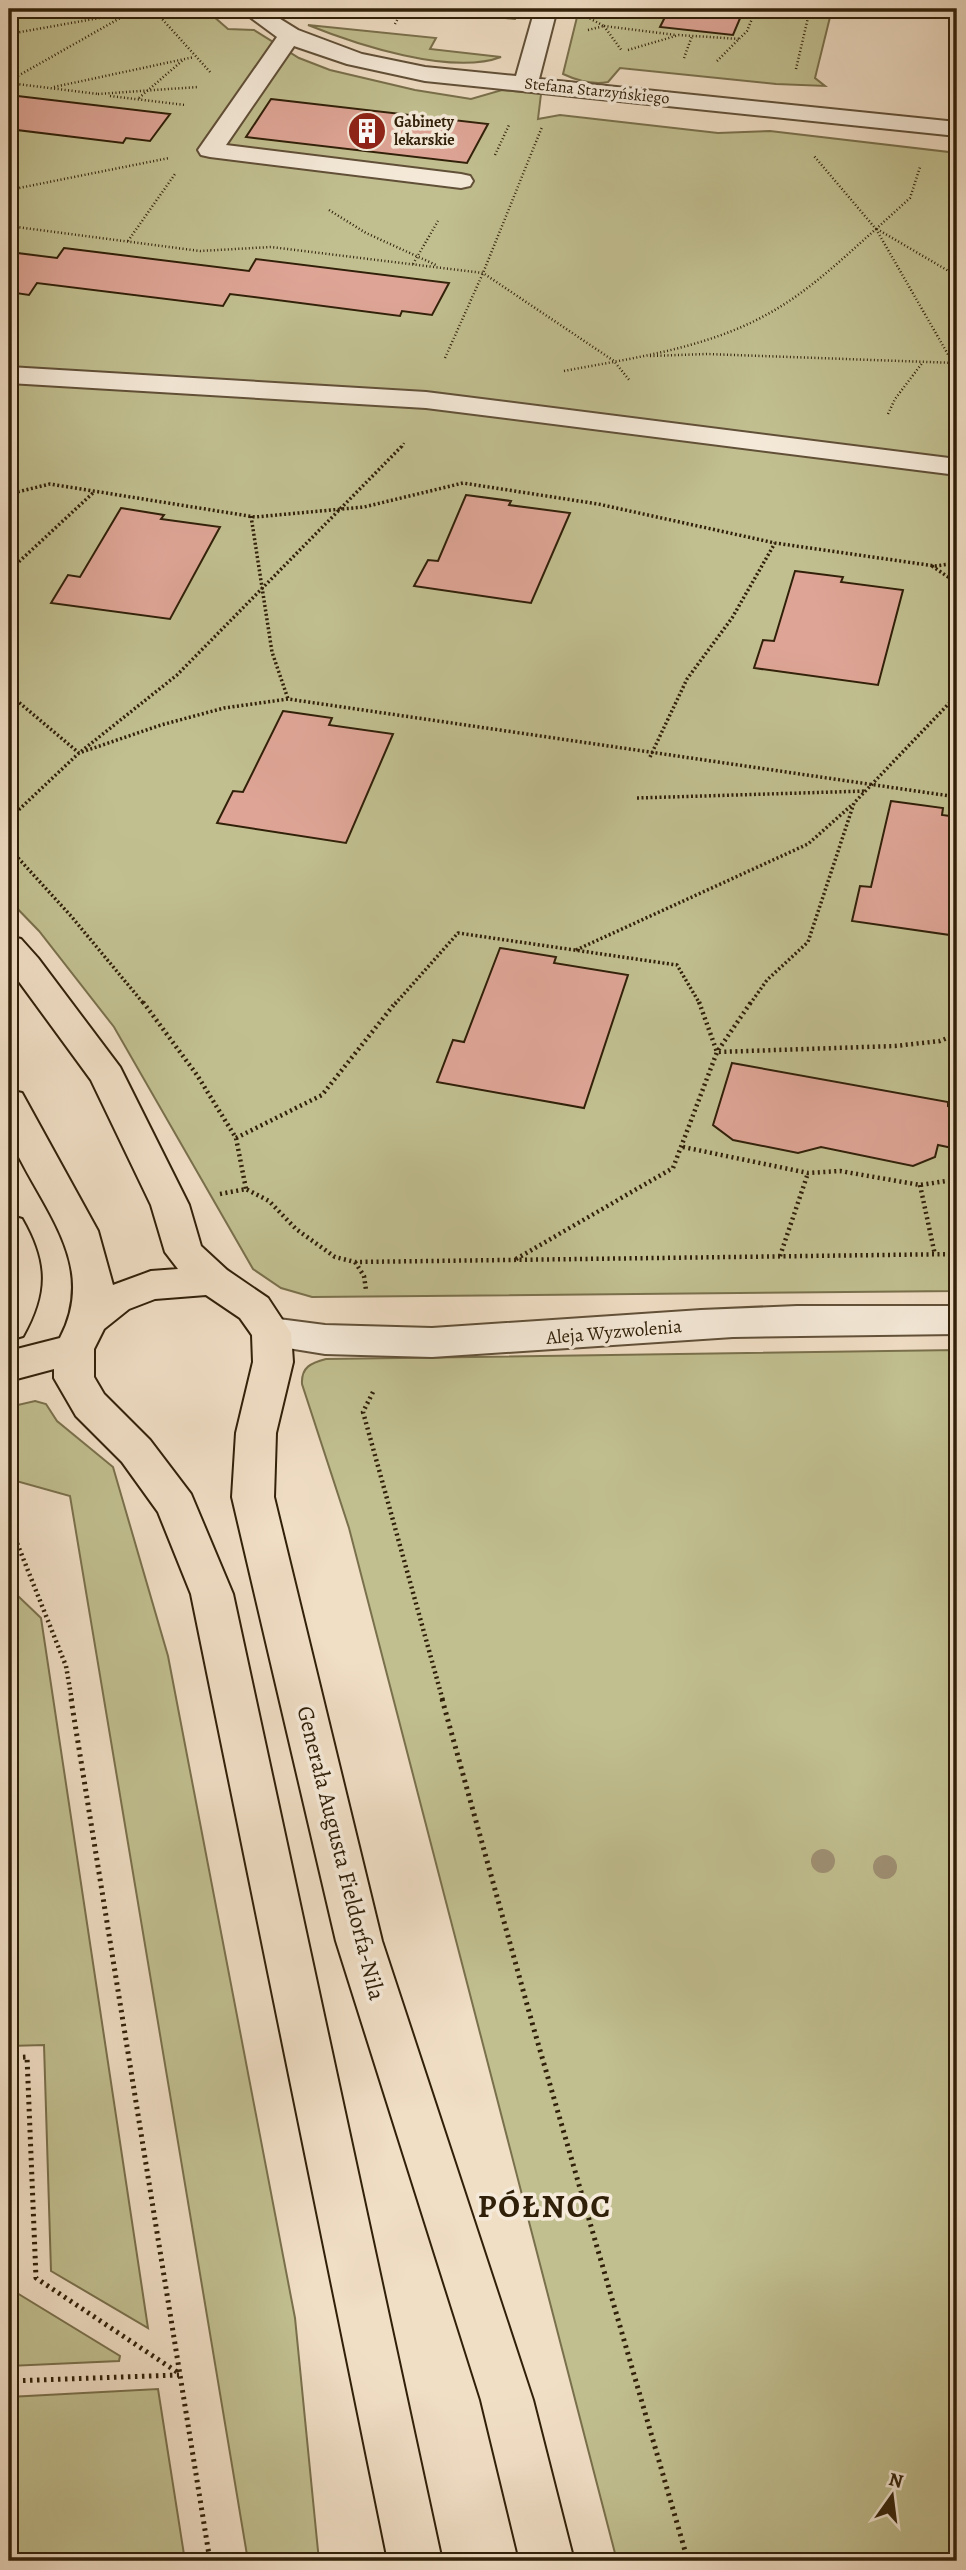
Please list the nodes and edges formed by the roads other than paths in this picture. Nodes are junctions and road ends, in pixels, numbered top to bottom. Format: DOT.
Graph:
graph roads {
  1 [pos="250,9"];
  2 [pos="546,9"];
  3 [pos="289,36"];
  4 [pos="526,84"];
  5 [pos="957,130"];
  6 [pos="461,180"];
  7 [pos="9,375"];
  8 [pos="957,467"];
  9 [pos="9,947"];
  10 [pos="9,1102"];
  11 [pos="9,1229"];
  12 [pos="213,1280"];
  13 [pos="957,1320"];
  14 [pos="9,1326"];
  15 [pos="271,1333"];
  16 [pos="81,1335"];
  17 [pos="9,1366"];
  18 [pos="415,2561"];
  19 [pos="547,2561"];
  1 -- 3 [label="street, Stefana Starzyńskiego"];
  2 -- 4 [label="street"];
  3 -- 4 [label="street, Stefana Starzyńskiego"];
  3 -- 6 [label="street"];
  4 -- 5 [label="street, Stefana Starzyńskiego"];
  7 -- 8 [label="street"];
  9 -- 12 [label="main road"];
  10 -- 16 [label="main road"];
  11 -- 14 [label="main road"];
  12 -- 15 [label="main road"];
  12 -- 16 [label="main road"];
  13 -- 15 [label="street, Aleja Wyzwolenia"];
  15 -- 19 [label="main road, Generała Augusta Fieldorfa-Nila"];
  16 -- 17 [label="main road"];
  16 -- 18 [label="main road"];
}
